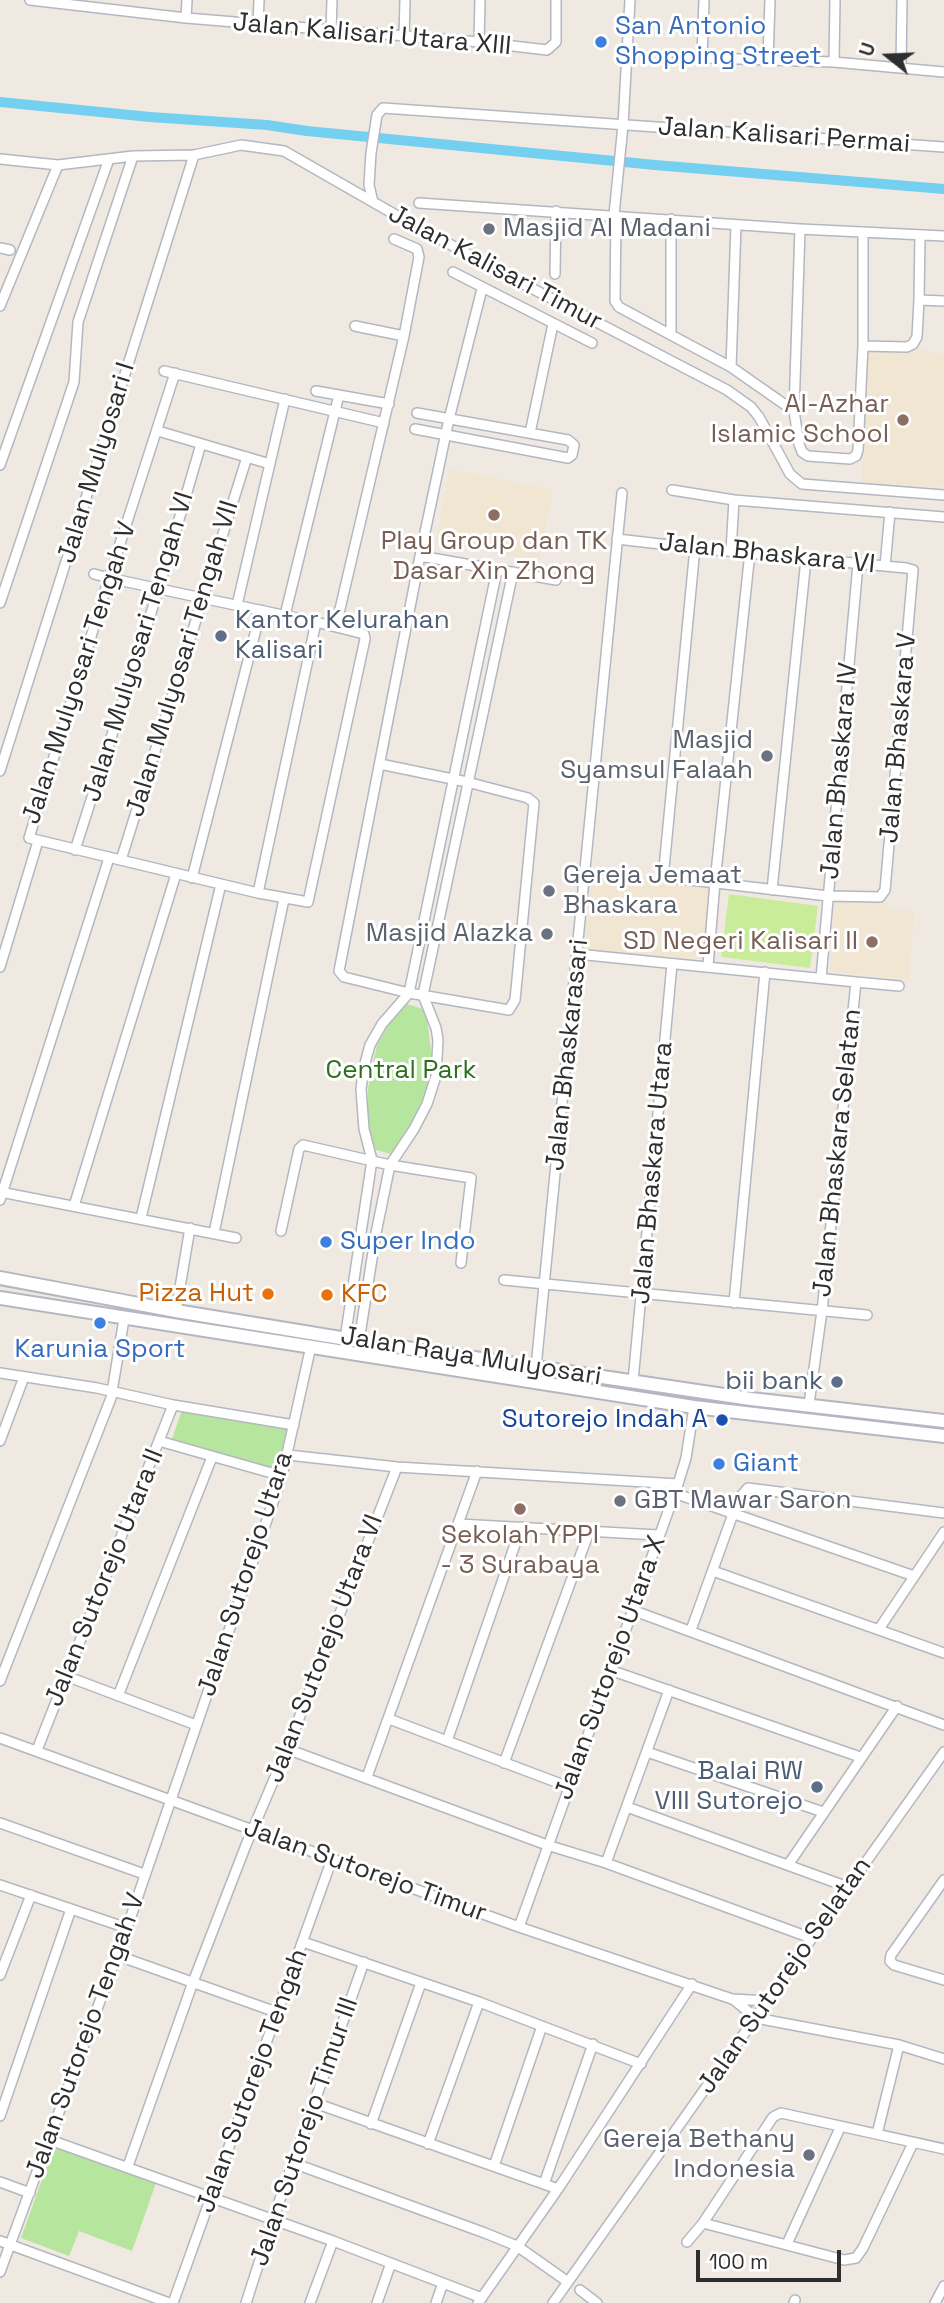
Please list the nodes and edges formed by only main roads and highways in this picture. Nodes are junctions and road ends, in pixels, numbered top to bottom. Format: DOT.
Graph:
graph roads {
  1 [pos="0,1278"];
  2 [pos="0,1298"];
  3 [pos="149,1306"];
  4 [pos="147,1323"];
  5 [pos="596,1377"];
  6 [pos="594,1391"];
  7 [pos="859,1411"];
  8 [pos="881,1414"];
  9 [pos="944,1422"];
  10 [pos="858,1425"];
  11 [pos="881,1429"];
  12 [pos="944,1436"];
  1 -- 3 [label="main road, Jalan Raya Mulyosari"];
  2 -- 4 [label="main road, Jalan Raya Mulyosari"];
  3 -- 4 [label="main road"];
  3 -- 5 [label="main road, Jalan Raya Mulyosari"];
  4 -- 6 [label="main road, Jalan Raya Mulyosari"];
  5 -- 6 [label="main road"];
  5 -- 7 [label="main road, Jalan Raya Mulyosari"];
  6 -- 10 [label="main road, Jalan Raya Mulyosari"];
  7 -- 8 [label="main road, Jalan Raya Mulyosari"];
  7 -- 10 [label="main road"];
  8 -- 9 [label="main road, Jalan Raya Mulyosari"];
  8 -- 11 [label="main road"];
  10 -- 11 [label="main road, Jalan Raya Mulyosari"];
  11 -- 12 [label="main road, Jalan Raya Mulyosari"];
}
